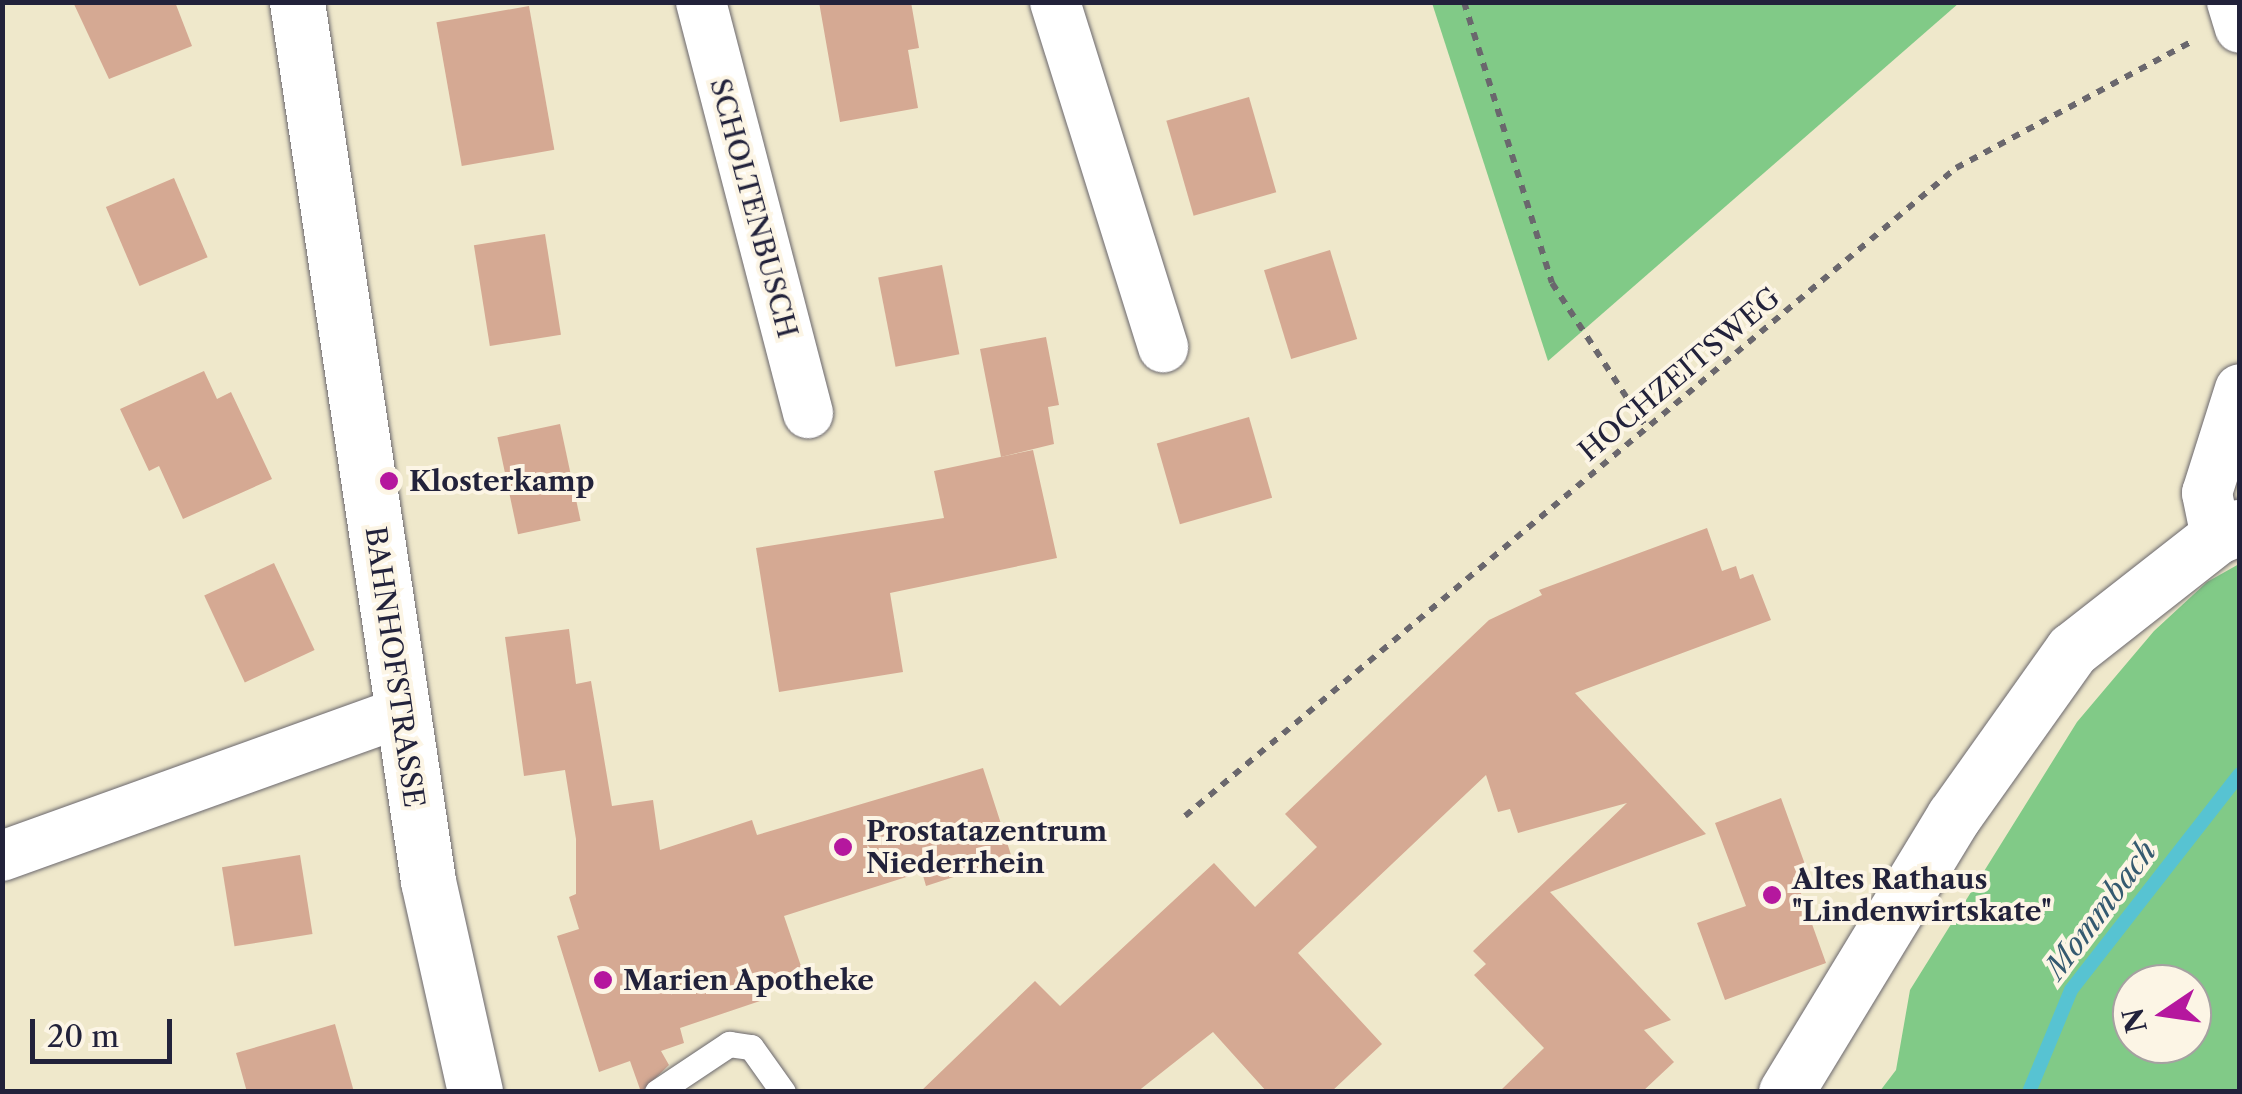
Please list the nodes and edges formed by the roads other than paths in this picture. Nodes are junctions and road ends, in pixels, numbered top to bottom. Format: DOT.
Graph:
graph roads {
  1 [pos="297,2"];
  2 [pos="701,2"];
  3 [pos="1054,2"];
  4 [pos="2232,2"];
  5 [pos="2239,27"];
  6 [pos="1163,347"];
  7 [pos="2240,390"];
  8 [pos="808,413"];
  9 [pos="2228,532"];
  10 [pos="401,712"];
  11 [pos="2,856"];
  12 [pos="475,1092"];
  13 [pos="656,1092"];
  14 [pos="783,1092"];
  15 [pos="1786,1092"];
  1 -- 10 [label="street, BAHNHOFSTRASSE"];
  2 -- 8 [label="street, SCHOLTENBUSCH"];
  3 -- 6 [label="street"];
  4 -- 5 [label="street"];
  7 -- 9 [label="street"];
  9 -- 15 [label="street"];
  10 -- 11 [label="street"];
  10 -- 12 [label="street, BAHNHOFSTRASSE"];
  13 -- 14 [label="lane"];
}
